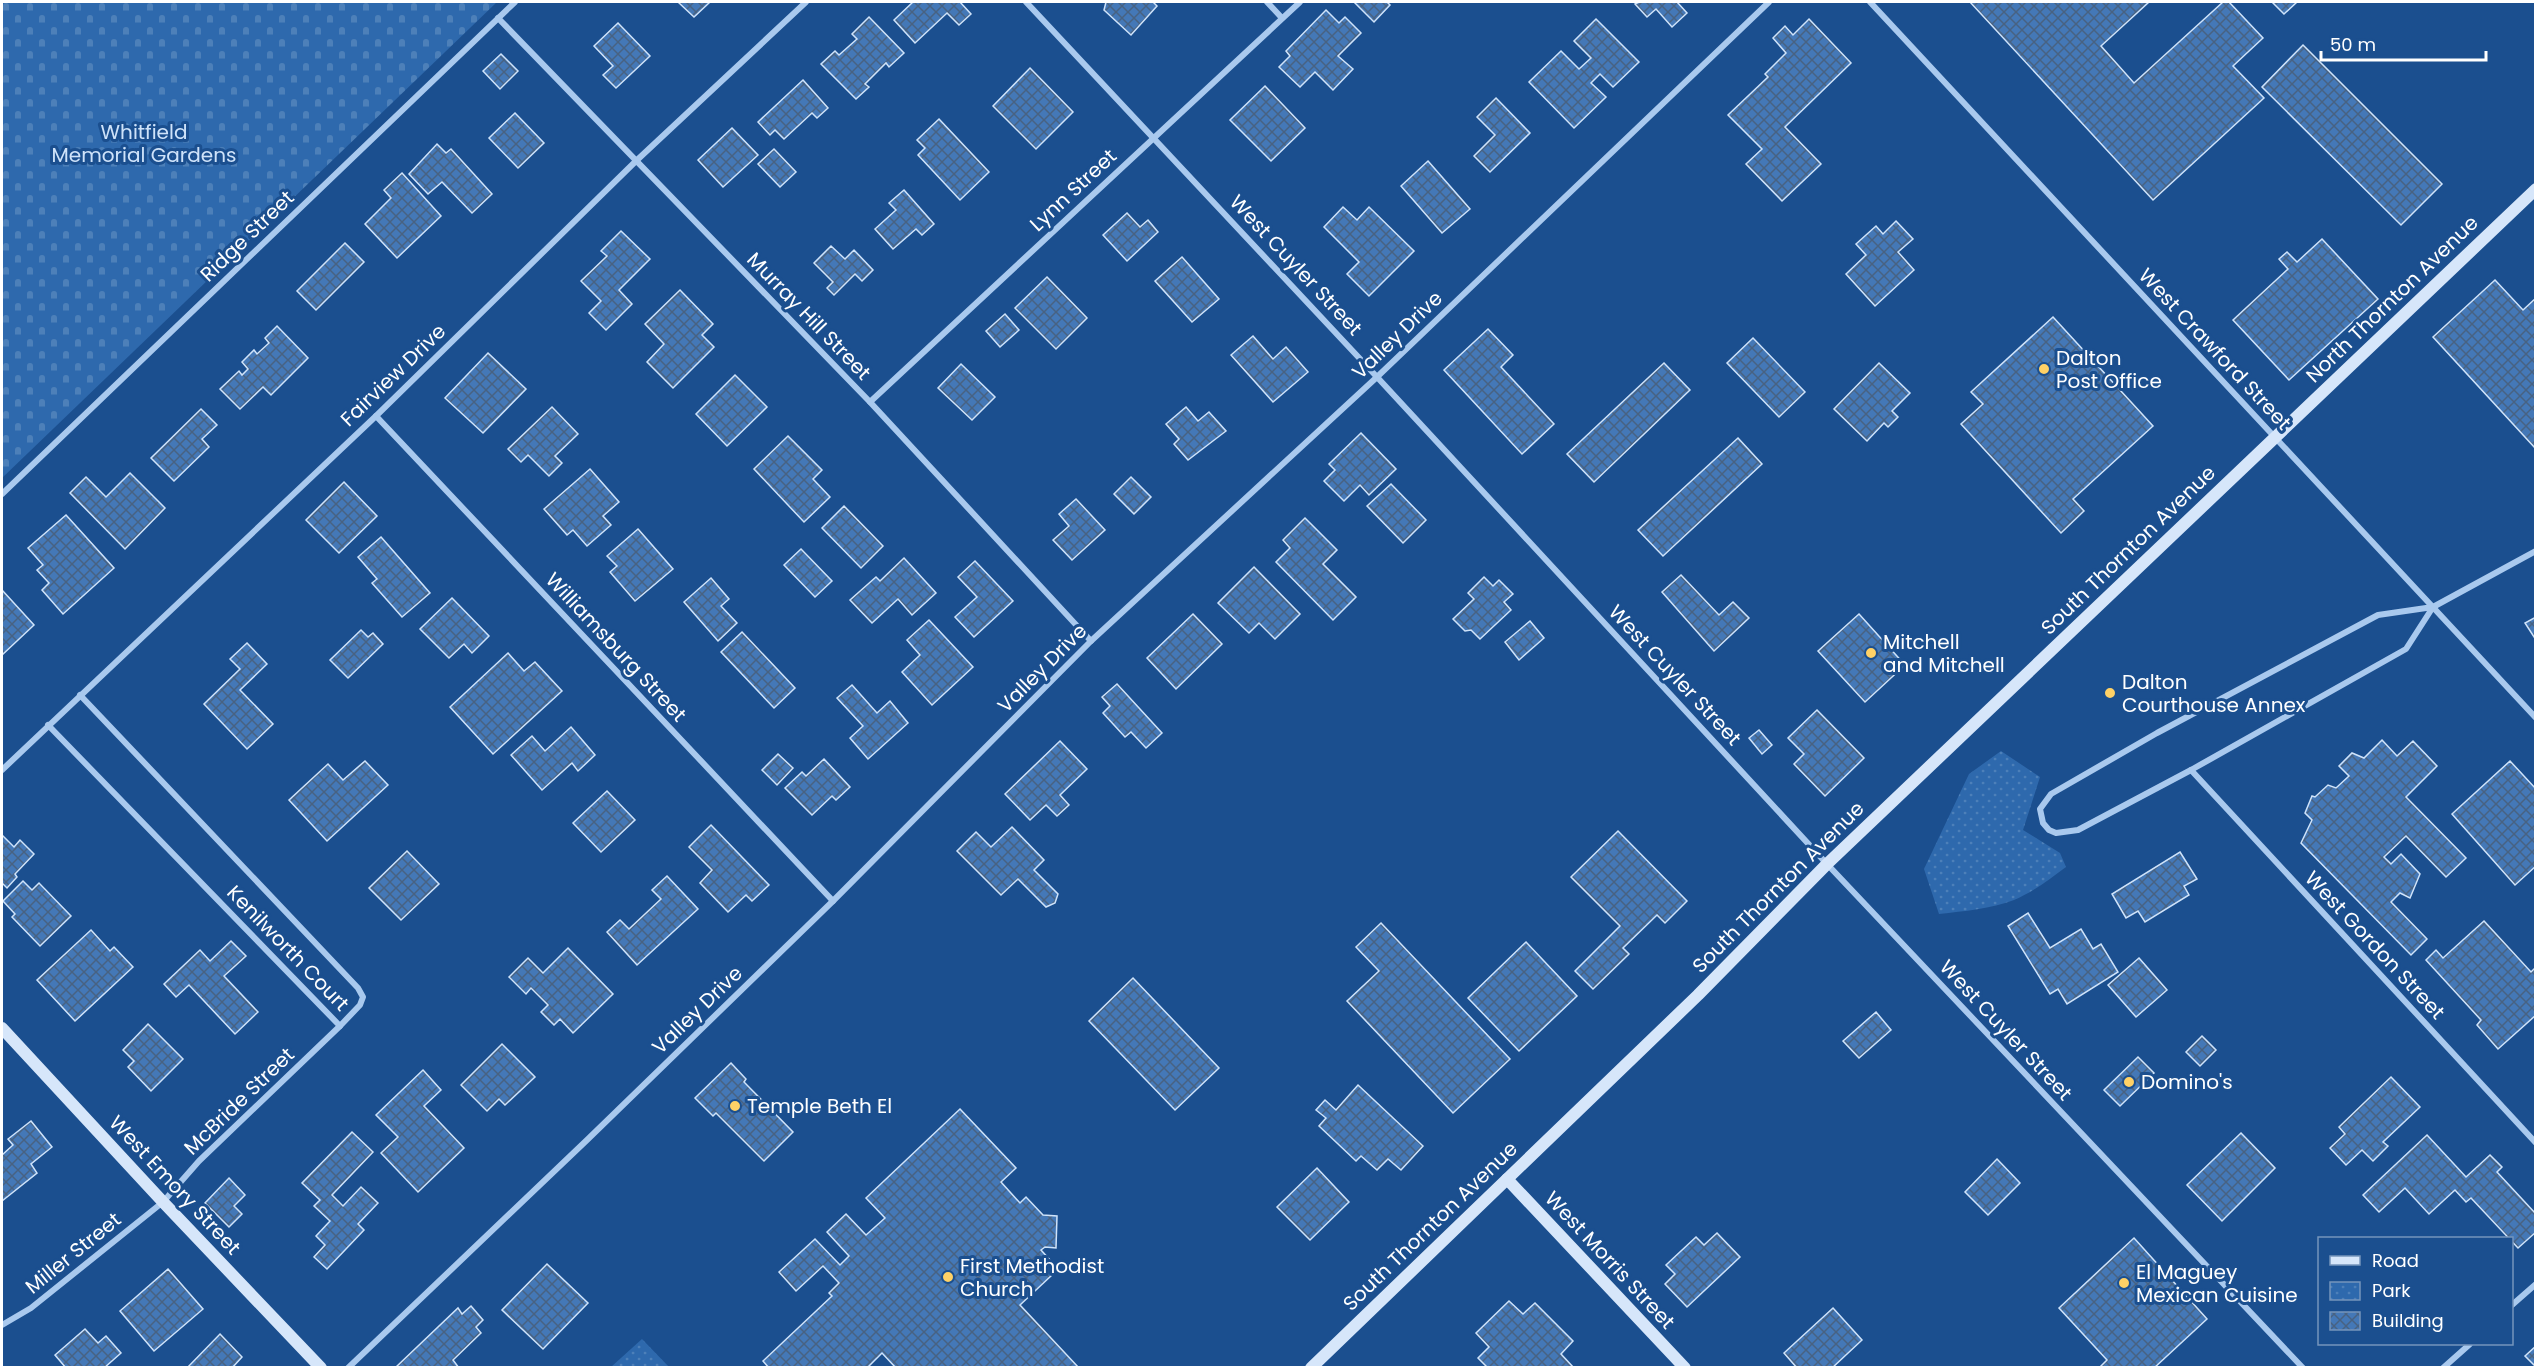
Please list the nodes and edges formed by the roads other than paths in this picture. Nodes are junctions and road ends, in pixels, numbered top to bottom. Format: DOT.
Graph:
graph roads {
  1 [pos="515,2"];
  2 [pos="806,2"];
  3 [pos="1026,2"];
  4 [pos="1267,2"];
  5 [pos="1300,2"];
  6 [pos="1769,2"];
  7 [pos="1870,2"];
  8 [pos="1281,17"];
  9 [pos="498,18"];
  10 [pos="1154,138"];
  11 [pos="636,161"];
  12 [pos="2535,189"];
  13 [pos="1377,377"];
  14 [pos="870,402"];
  15 [pos="376,416"];
  16 [pos="2275,437"];
  17 [pos="2,494"];
  18 [pos="2535,551"];
  19 [pos="2433,607"];
  20 [pos="1091,641"];
  21 [pos="80,694"];
  22 [pos="2535,718"];
  23 [pos="48,725"];
  24 [pos="2,770"];
  25 [pos="2191,770"];
  26 [pos="1827,864"];
  27 [pos="833,901"];
  28 [pos="340,1026"];
  29 [pos="2,1028"];
  30 [pos="2535,1143"];
  31 [pos="1507,1179"];
  32 [pos="163,1202"];
  33 [pos="2535,1284"];
  34 [pos="2513,1303"];
  35 [pos="2,1325"];
  36 [pos="2469,1345"];
  37 [pos="321,1368"];
  38 [pos="348,1368"];
  39 [pos="1311,1368"];
  40 [pos="1685,1368"];
  41 [pos="2303,1368"];
  42 [pos="2443,1368"];
  1 -- 9 [label="street, Ridge Street"];
  2 -- 11 [label="street, Fairview Drive"];
  3 -- 10 [label="street, West Cuyler Street"];
  4 -- 8 [label="street"];
  5 -- 8 [label="street, Lynn Street"];
  6 -- 13 [label="street, Valley Drive"];
  7 -- 16 [label="street, West Crawford Street"];
  8 -- 10 [label="street, Lynn Street"];
  9 -- 11 [label="street, Murray Hill Street"];
  9 -- 17 [label="street, Ridge Street"];
  10 -- 13 [label="street, West Cuyler Street"];
  10 -- 14 [label="street, Lynn Street"];
  11 -- 14 [label="street, Murray Hill Street"];
  11 -- 15 [label="street, Fairview Drive"];
  12 -- 16 [label="main road, North Thornton Avenue"];
  13 -- 20 [label="street, Valley Drive"];
  13 -- 26 [label="street, West Cuyler Street"];
  14 -- 20 [label="street, Murray Hill Street"];
  15 -- 21 [label="street, Fairview Drive"];
  15 -- 27 [label="street, Williamsburg Street"];
  16 -- 19 [label="street, West Crawford Street"];
  16 -- 26 [label="main road, South Thornton Avenue"];
  18 -- 19 [label="street"];
  19 -- 22 [label="street, West Crawford Street"];
  19 -- 25 [label="street"];
  19 -- 25 [label="street"];
  20 -- 27 [label="street, Valley Drive"];
  21 -- 23 [label="street, Fairview Drive"];
  21 -- 28 [label="street, Kenilworth Court"];
  23 -- 24 [label="street, Fairview Drive"];
  23 -- 28 [label="street, Kenilworth Court"];
  25 -- 30 [label="street, West Gordon Street"];
  26 -- 31 [label="main road, South Thornton Avenue"];
  26 -- 41 [label="street, West Cuyler Street"];
  27 -- 38 [label="street, Valley Drive"];
  28 -- 32 [label="street, McBride Street"];
  29 -- 32 [label="main road, West Emory Street"];
  31 -- 39 [label="main road, South Thornton Avenue"];
  31 -- 40 [label="main road, West Morris Street"];
  32 -- 35 [label="street, Miller Street"];
  32 -- 37 [label="main road, West Emory Street"];
  33 -- 34 [label="street"];
  36 -- 42 [label="street"];
}
